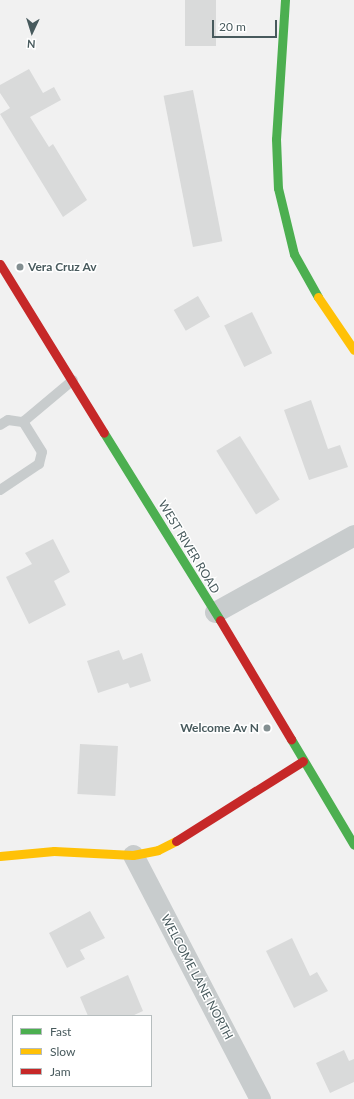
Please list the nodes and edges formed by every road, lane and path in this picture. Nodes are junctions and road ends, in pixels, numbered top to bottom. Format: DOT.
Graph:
graph roads {
  1 [pos="285,0"];
  2 [pos="0,264"];
  3 [pos="354,350"];
  4 [pos="73,380"];
  5 [pos="23,422"];
  6 [pos="0,425"];
  7 [pos="0,490"];
  8 [pos="354,536"];
  9 [pos="215,612"];
  10 [pos="303,761"];
  11 [pos="354,845"];
  12 [pos="133,855"];
  13 [pos="0,856"];
  14 [pos="260,1099"];
  1 -- 3 [label="street"];
  2 -- 4 [label="street, WEST RIVER ROAD"];
  4 -- 5 [label="lane"];
  4 -- 9 [label="street, WEST RIVER ROAD"];
  5 -- 6 [label="lane"];
  5 -- 7 [label="lane"];
  8 -- 9 [label="street"];
  9 -- 10 [label="street, WEST RIVER ROAD"];
  10 -- 11 [label="street, WEST RIVER ROAD"];
  10 -- 12 [label="street"];
  12 -- 13 [label="street"];
  12 -- 14 [label="street, WELCOME LANE NORTH"];
}
